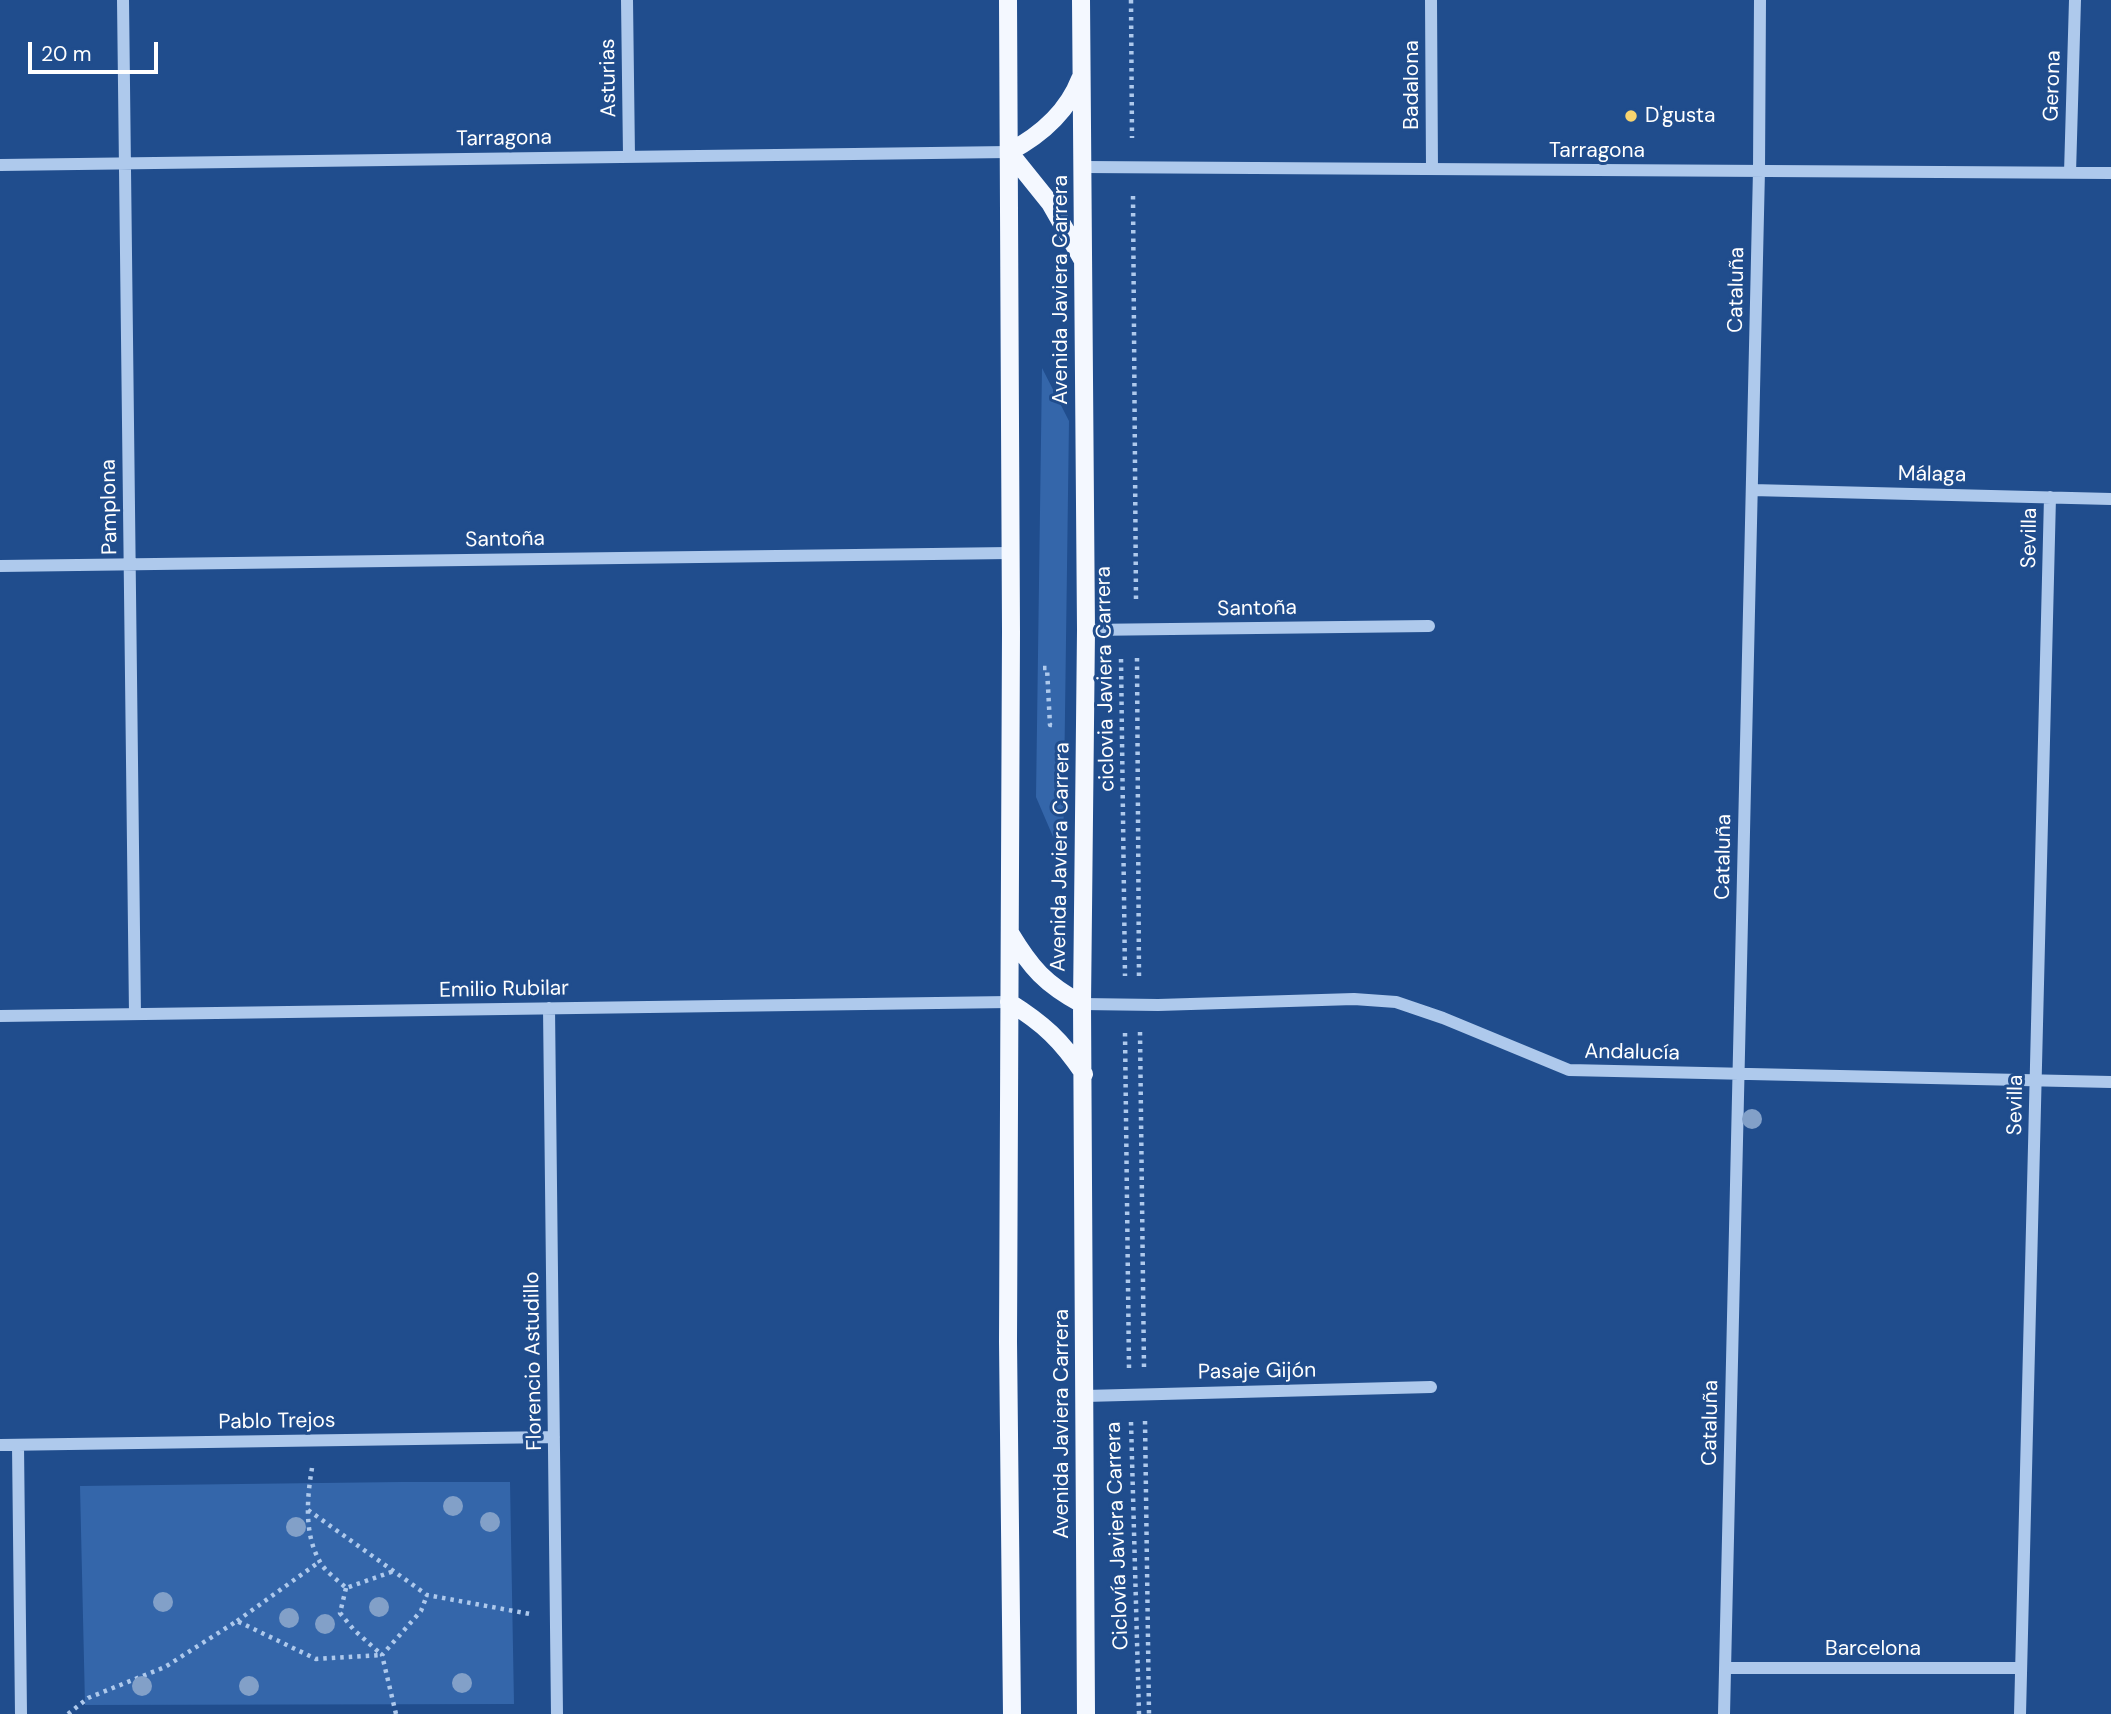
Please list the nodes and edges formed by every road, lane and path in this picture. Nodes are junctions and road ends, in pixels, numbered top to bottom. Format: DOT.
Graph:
graph roads {
  1 [pos="123,0"];
  2 [pos="627,0"];
  3 [pos="1008,0"];
  4 [pos="1081,0"];
  5 [pos="1131,0"];
  6 [pos="1431,0"];
  7 [pos="1760,0"];
  8 [pos="2075,0"];
  9 [pos="1082,75"];
  10 [pos="1009,152"];
  11 [pos="629,156"];
  12 [pos="125,163"];
  13 [pos="0,165"];
  14 [pos="1083,167"];
  15 [pos="1133,168"];
  16 [pos="1432,169"];
  17 [pos="1759,170"];
  18 [pos="2070,173"];
  19 [pos="2111,173"];
  20 [pos="1083,262"];
  21 [pos="1752,491"];
  22 [pos="2050,497"];
  23 [pos="2111,499"];
  24 [pos="1010,553"];
  25 [pos="130,564"];
  26 [pos="0,566"];
  27 [pos="1429,625"];
  28 [pos="1136,629"];
  29 [pos="1086,630"];
  30 [pos="1121,630"];
  31 [pos="1010,670"];
  32 [pos="1085,723"];
  33 [pos="1010,933"];
  34 [pos="1009,1002"];
  35 [pos="1082,1004"];
  36 [pos="1125,1004"];
  37 [pos="1139,1005"];
  38 [pos="549,1008"];
  39 [pos="135,1014"];
  40 [pos="0,1016"];
  41 [pos="1084,1074"];
  42 [pos="1738,1074"];
  43 [pos="2035,1080"];
  44 [pos="2111,1082"];
  45 [pos="1129,1357"];
  46 [pos="1431,1387"];
  47 [pos="1145,1393"];
  48 [pos="1130,1394"];
  49 [pos="1084,1396"];
  50 [pos="554,1437"];
  51 [pos="322,1440"];
  52 [pos="0,1445"];
  53 [pos="18,1445"];
  54 [pos="308,1510"];
  55 [pos="319,1562"];
  56 [pos="394,1571"];
  57 [pos="346,1588"];
  58 [pos="427,1595"];
  59 [pos="556,1619"];
  60 [pos="237,1621"];
  61 [pos="383,1655"];
  62 [pos="1725,1668"];
  63 [pos="2021,1668"];
  64 [pos="1086,1695"];
  65 [pos="21,1714"];
  66 [pos="68,1714"];
  67 [pos="396,1714"];
  68 [pos="557,1714"];
  69 [pos="1012,1714"];
  70 [pos="1076,1714"];
  71 [pos="1086,1714"];
  72 [pos="1139,1714"];
  73 [pos="1149,1714"];
  74 [pos="1724,1714"];
  75 [pos="2020,1714"];
  1 -- 12 [label="street, Pamplona"];
  2 -- 11 [label="street, Asturias"];
  3 -- 10 [label="main road"];
  4 -- 9 [label="main road, Avenida Javiera Carrera"];
  5 -- 15 [label="path"];
  6 -- 16 [label="street, Badalona"];
  7 -- 17 [label="street, Cataluña"];
  8 -- 18 [label="street, Gerona"];
  9 -- 10 [label="main road"];
  9 -- 14 [label="main road, Avenida Javiera Carrera"];
  10 -- 11 [label="street, Tarragona"];
  10 -- 20 [label="main road"];
  10 -- 24 [label="main road"];
  11 -- 12 [label="street, Tarragona"];
  12 -- 13 [label="street, Tarragona"];
  12 -- 25 [label="street, Pamplona"];
  14 -- 15 [label="street, Tarragona"];
  14 -- 20 [label="main road, Avenida Javiera Carrera"];
  15 -- 16 [label="street, Tarragona"];
  15 -- 28 [label="path"];
  16 -- 17 [label="street, Tarragona"];
  17 -- 18 [label="street, Tarragona"];
  17 -- 21 [label="street, Cataluña"];
  18 -- 19 [label="street, Tarragona"];
  20 -- 29 [label="main road, Avenida Javiera Carrera"];
  21 -- 22 [label="street, Málaga"];
  21 -- 42 [label="street, Cataluña"];
  22 -- 23 [label="street, Málaga"];
  22 -- 43 [label="street, Sevilla"];
  24 -- 25 [label="street, Santoña"];
  24 -- 31 [label="main road"];
  25 -- 26 [label="street, Santoña"];
  25 -- 39 [label="street, Pamplona"];
  27 -- 28 [label="street, Santoña"];
  28 -- 30 [label="street, Santoña"];
  28 -- 37 [label="path"];
  29 -- 30 [label="street, Santoña"];
  29 -- 32 [label="main road, Avenida Javiera Carrera"];
  30 -- 36 [label="path, ciclovia Javiera Carrera"];
  31 -- 32 [label="path"];
  31 -- 33 [label="main road"];
  32 -- 35 [label="main road, Avenida Javiera Carrera"];
  33 -- 34 [label="main road"];
  33 -- 35 [label="main road"];
  34 -- 38 [label="street, Emilio Rubilar"];
  34 -- 41 [label="main road"];
  34 -- 69 [label="main road"];
  35 -- 36 [label="street, Andalucía"];
  35 -- 41 [label="main road, Avenida Javiera Carrera"];
  36 -- 37 [label="street, Andalucía"];
  36 -- 45 [label="path, ciclovia Javiera Carrera"];
  37 -- 42 [label="street, Andalucía"];
  37 -- 47 [label="path"];
  38 -- 39 [label="street, Emilio Rubilar"];
  38 -- 50 [label="street, Florencio Astudillo"];
  39 -- 40 [label="street, Emilio Rubilar"];
  41 -- 49 [label="main road, Avenida Javiera Carrera"];
  42 -- 43 [label="street, Andalucía"];
  42 -- 62 [label="street, Cataluña"];
  43 -- 44 [label="street, Andalucía"];
  43 -- 63 [label="street, Sevilla"];
  45 -- 48 [label="path, Ciclovía Javiera Carrera"];
  46 -- 47 [label="street, Pasaje Gijón"];
  47 -- 48 [label="street, Pasaje Gijón"];
  47 -- 73 [label="path"];
  48 -- 49 [label="street, Pasaje Gijón"];
  48 -- 72 [label="path, Ciclovía Javiera Carrera"];
  49 -- 64 [label="main road, Avenida Javiera Carrera"];
  50 -- 51 [label="street, Pablo Trejos"];
  50 -- 59 [label="street, Florencio Astudillo"];
  51 -- 53 [label="street, Pablo Trejos"];
  51 -- 54 [label="path"];
  52 -- 53 [label="street, Pablo Trejos"];
  53 -- 65 [label="street"];
  54 -- 55 [label="path"];
  54 -- 56 [label="path"];
  55 -- 57 [label="path"];
  55 -- 60 [label="path"];
  56 -- 57 [label="path"];
  56 -- 58 [label="path"];
  57 -- 61 [label="path"];
  58 -- 59 [label="path"];
  58 -- 61 [label="path"];
  59 -- 68 [label="street, Florencio Astudillo"];
  60 -- 61 [label="path"];
  60 -- 66 [label="path"];
  61 -- 67 [label="path"];
  62 -- 63 [label="street, Barcelona"];
  62 -- 74 [label="street, Cataluña"];
  63 -- 75 [label="street, Sevilla"];
  64 -- 70 [label="main road"];
  64 -- 71 [label="main road, Avenida Javiera Carrera"];
}
